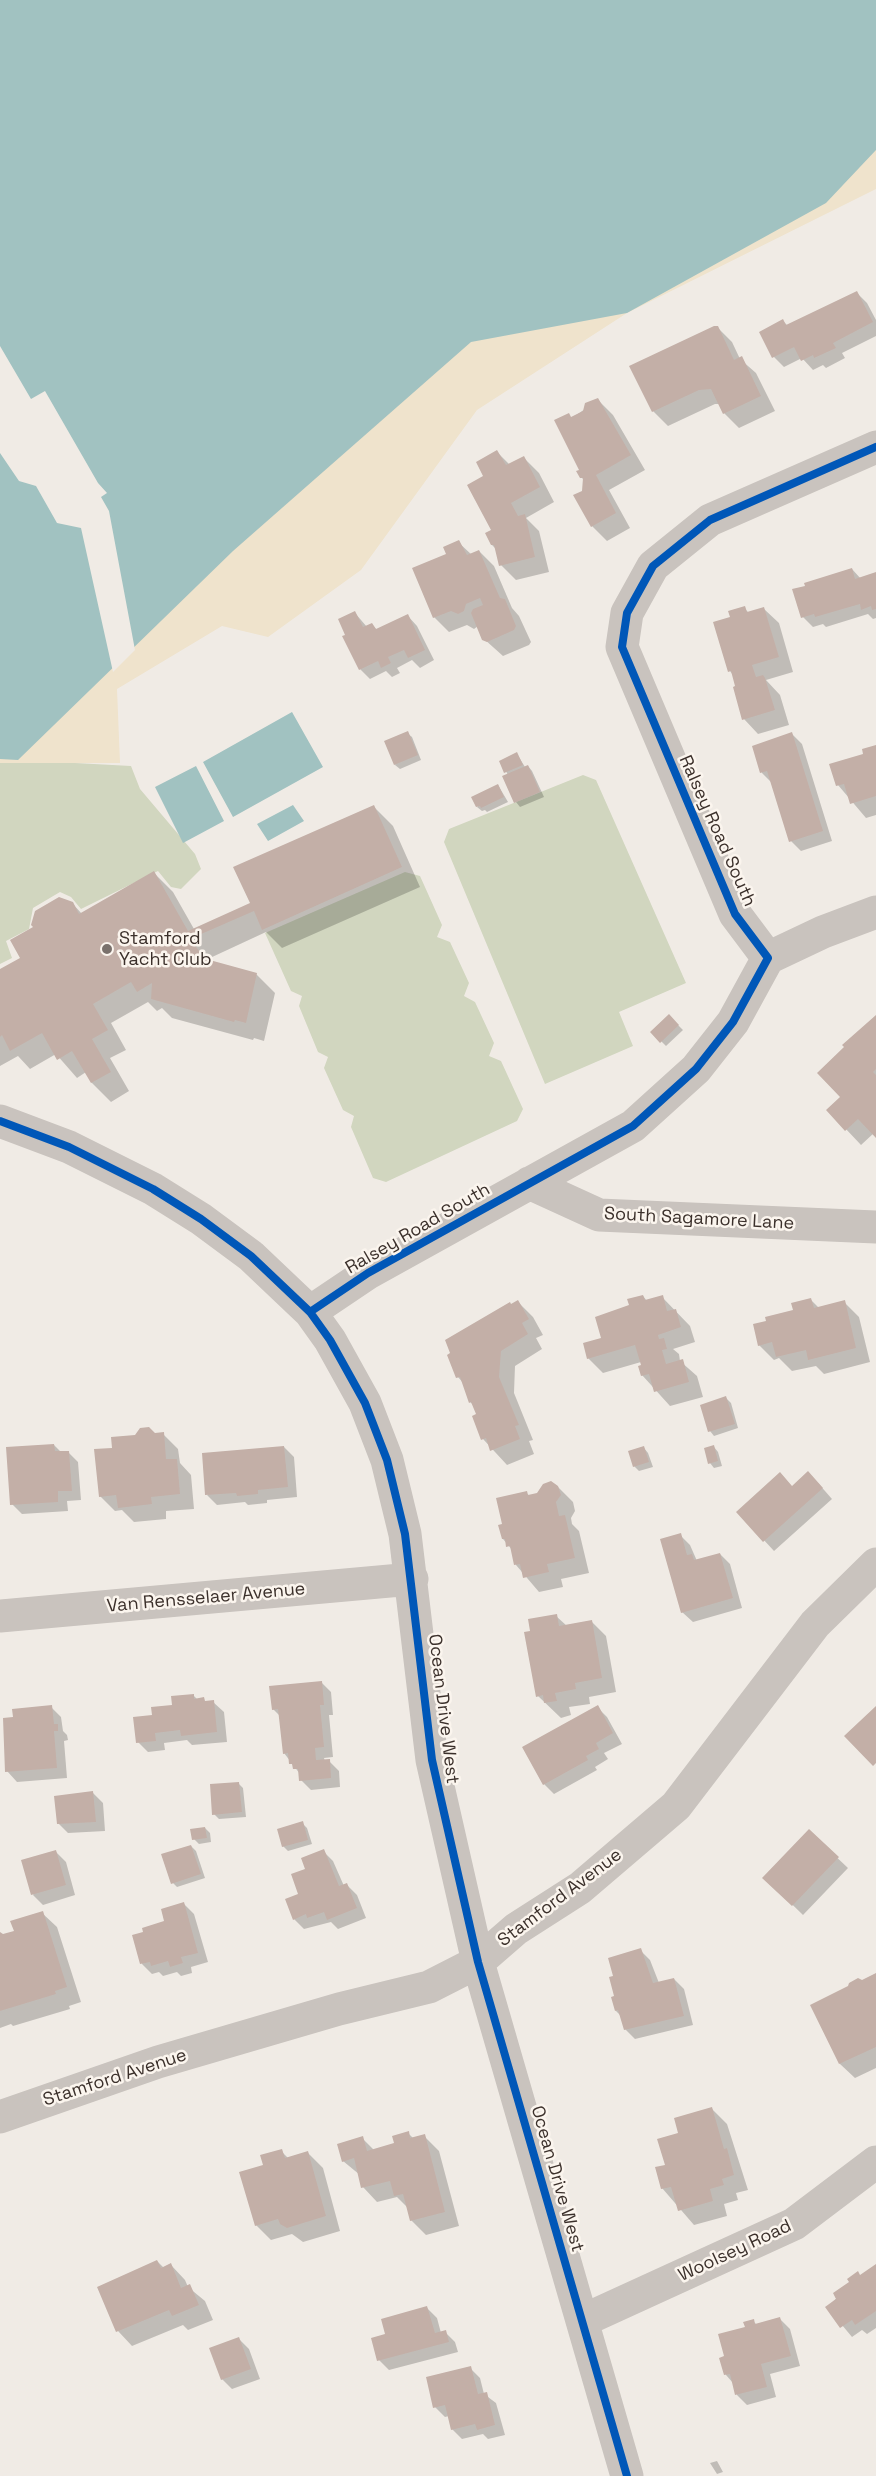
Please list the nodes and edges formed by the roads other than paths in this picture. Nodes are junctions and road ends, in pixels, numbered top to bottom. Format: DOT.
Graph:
graph roads {
  1 [pos="876,447"];
  2 [pos="876,912"];
  3 [pos="768,958"];
  4 [pos="0,1121"];
  5 [pos="530,1183"];
  6 [pos="876,1227"];
  7 [pos="310,1312"];
  8 [pos="876,1564"];
  9 [pos="412,1579"];
  10 [pos="0,1616"];
  11 [pos="478,1962"];
  12 [pos="0,2117"];
  13 [pos="876,2162"];
  14 [pos="582,2321"];
  15 [pos="627,2476"];
  1 -- 3 [label="street, Ralsey Road South"];
  2 -- 3 [label="street"];
  3 -- 5 [label="street, Ralsey Road South"];
  4 -- 7 [label="street, Ocean Drive West"];
  5 -- 6 [label="street, South Sagamore Lane"];
  5 -- 7 [label="street, Ralsey Road South"];
  7 -- 9 [label="street, Ocean Drive West"];
  8 -- 11 [label="street, Stamford Avenue"];
  9 -- 10 [label="street, Van Rensselaer Avenue"];
  9 -- 11 [label="street, Ocean Drive West"];
  11 -- 12 [label="street, Stamford Avenue"];
  11 -- 14 [label="street, Ocean Drive West"];
  13 -- 14 [label="street, Woolsey Road"];
  14 -- 15 [label="street, Ocean Drive West"];
}
